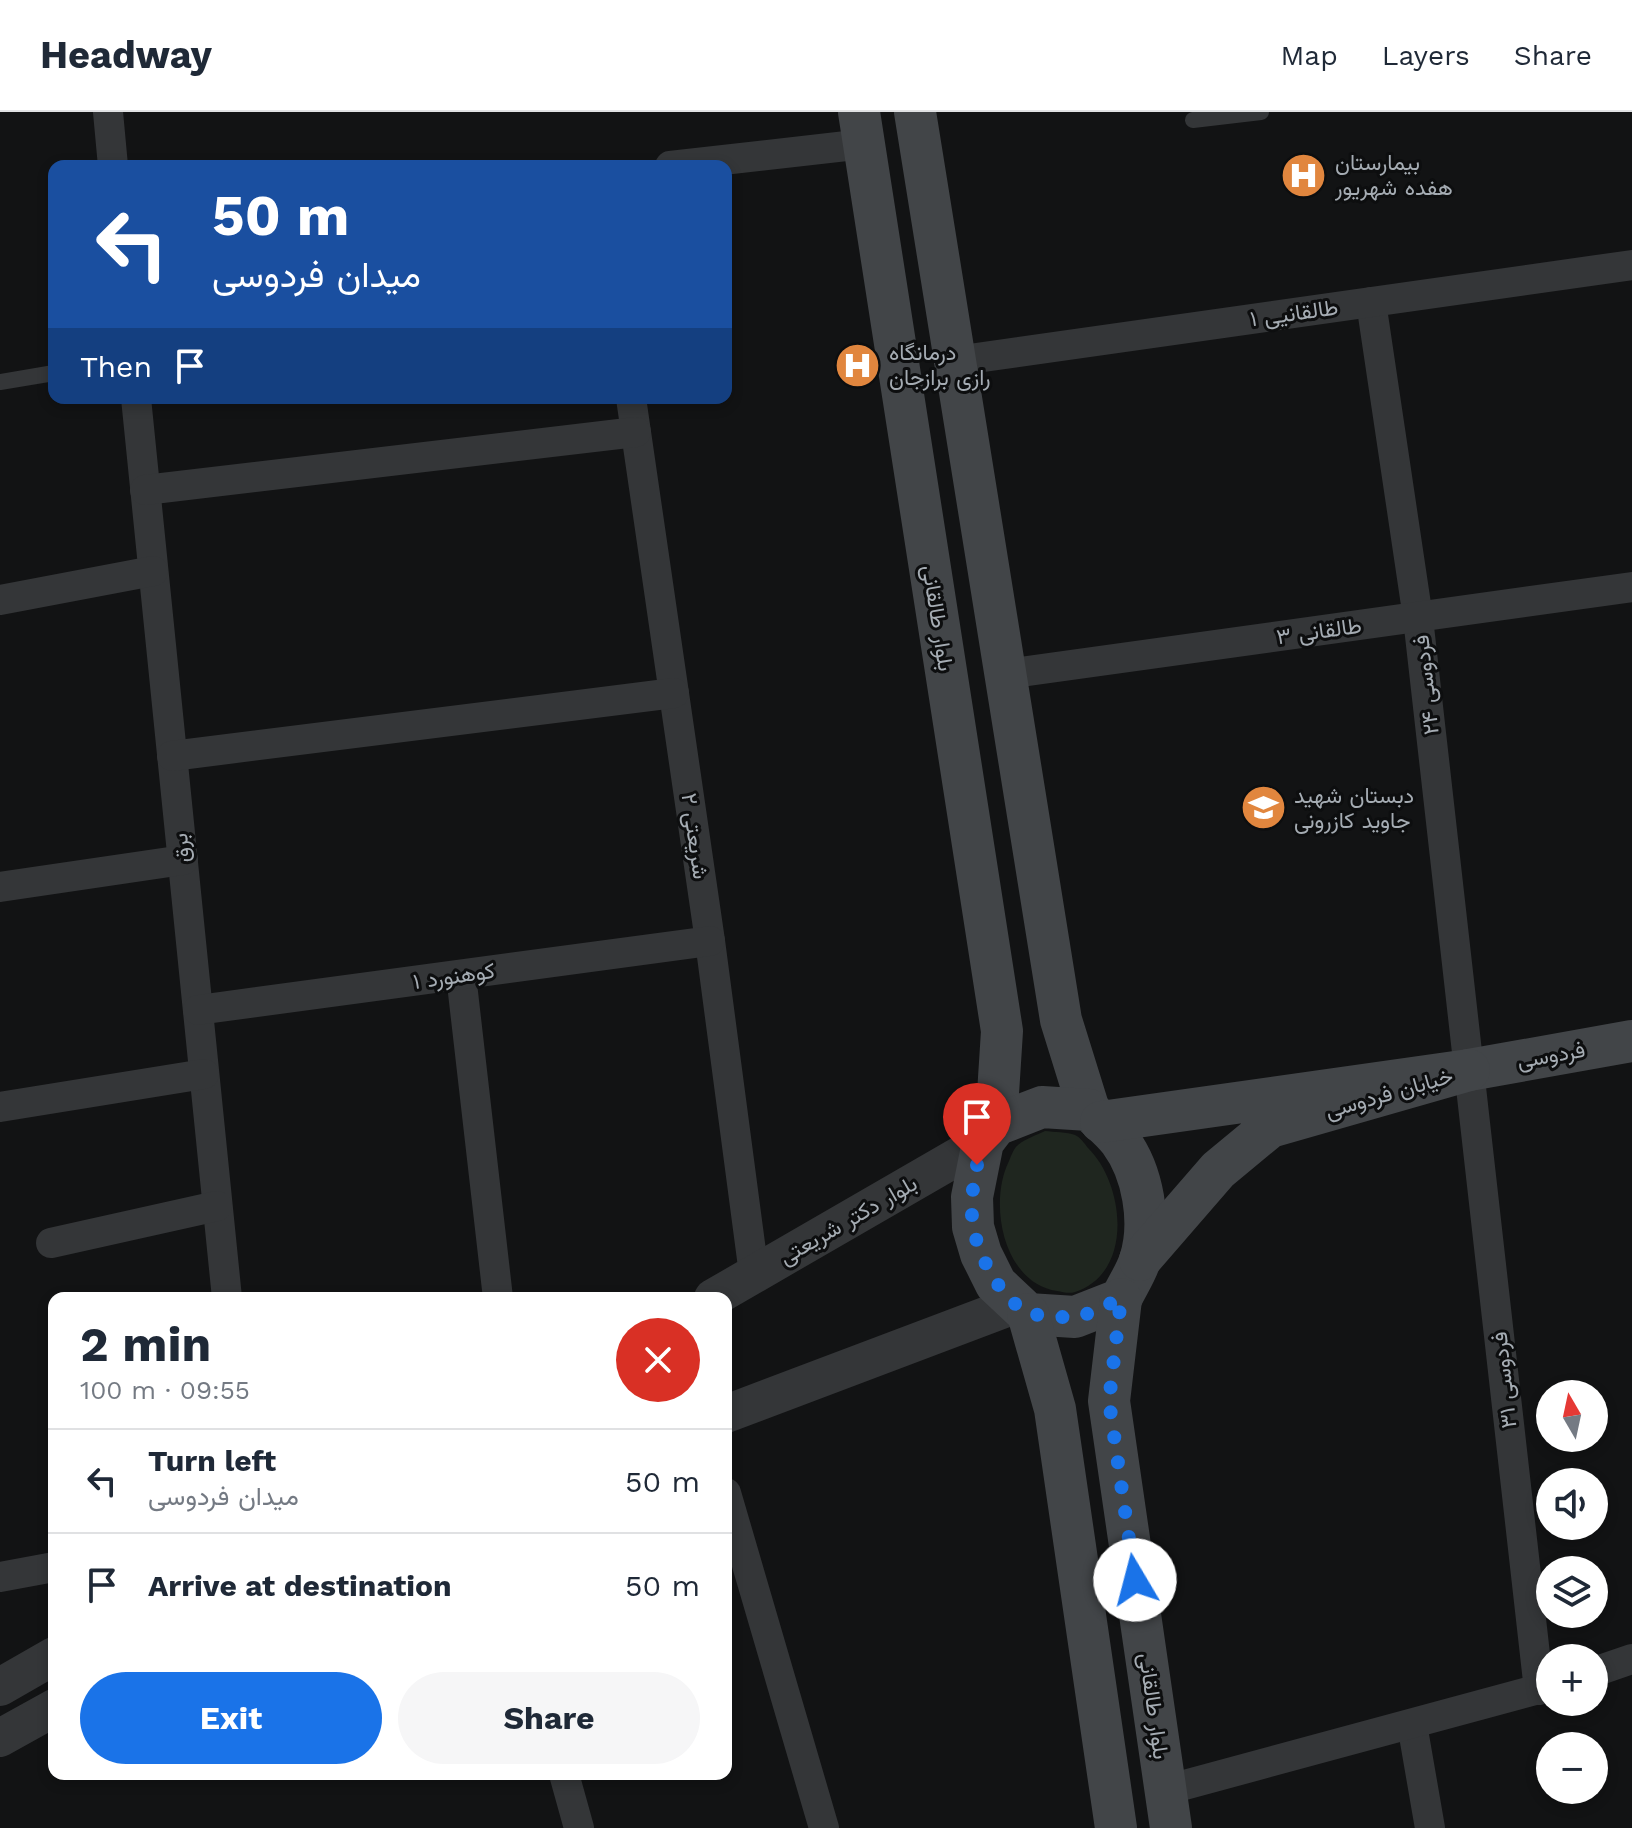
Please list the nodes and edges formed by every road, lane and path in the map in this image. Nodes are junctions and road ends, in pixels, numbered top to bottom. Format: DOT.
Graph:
graph roads {
  1 [pos="108,112"];
  2 [pos="915,112"];
  3 [pos="1261,112"];
  4 [pos="1193,120"];
  5 [pos="862,128"];
  6 [pos="112,160"];
  7 [pos="700,160"];
  8 [pos="1632,265"];
  9 [pos="1371,302"];
  10 [pos="955,361"];
  11 [pos="48,374"];
  12 [pos="0,382"];
  13 [pos="137,404"];
  14 [pos="632,404"];
  15 [pos="636,432"];
  16 [pos="145,490"];
  17 [pos="153,571"];
  18 [pos="1632,587"];
  19 [pos="0,600"];
  20 [pos="1418,618"];
  21 [pos="1006,674"];
  22 [pos="674,693"];
  23 [pos="172,756"];
  24 [pos="183,860"];
  25 [pos="0,887"];
  26 [pos="710,941"];
  27 [pos="461,975"];
  28 [pos="198,1010"];
  29 [pos="1632,1041"];
  30 [pos="1469,1070"];
  31 [pos="204,1074"];
  32 [pos="0,1107"];
  33 [pos="1095,1116"];
  34 [pos="989,1134"];
  35 [pos="217,1206"];
  36 [pos="51,1243"];
  37 [pos="1140,1260"];
  38 [pos="754,1274"];
  39 [pos="226,1292"];
  40 [pos="497,1292"];
  41 [pos="723,1292"];
  42 [pos="1121,1299"];
  43 [pos="1022,1309"];
  44 [pos="732,1412"];
  45 [pos="732,1514"];
  46 [pos="48,1568"];
  47 [pos="0,1577"];
  48 [pos="1539,1644"];
  49 [pos="48,1659"];
  50 [pos="1632,1659"];
  51 [pos="1608,1667"];
  52 [pos="0,1687"];
  53 [pos="1536,1690"];
  54 [pos="48,1711"];
  55 [pos="1412,1724"];
  56 [pos="0,1738"];
  57 [pos="566,1780"];
  58 [pos="1169,1809"];
  59 [pos="579,1828"];
  60 [pos="824,1828"];
  61 [pos="1116,1828"];
  62 [pos="1430,1828"];
  1 -- 6 [label="street"];
  2 -- 10 [label="main road"];
  3 -- 4 [label="lane"];
  5 -- 7 [label="street"];
  5 -- 34 [label="main road, بلوار طالقانی"];
  8 -- 9 [label="street, طالقانیی ۱"];
  9 -- 10 [label="street, طالقانیی ۱"];
  9 -- 20 [label="street, فردوسی ۲۴"];
  10 -- 21 [label="main road"];
  11 -- 12 [label="lane"];
  13 -- 16 [label="street, برق"];
  14 -- 15 [label="street, شریعتی ۲"];
  15 -- 16 [label="street"];
  15 -- 22 [label="street, شریعتی ۲"];
  16 -- 17 [label="street, برق"];
  17 -- 19 [label="street"];
  17 -- 23 [label="street, برق"];
  18 -- 20 [label="street, طالقانی ۳"];
  20 -- 21 [label="street, طالقانی ۳"];
  20 -- 30 [label="street, فردوسی ۲۴"];
  21 -- 33 [label="main road"];
  22 -- 23 [label="street"];
  22 -- 26 [label="street, شریعتی ۲"];
  23 -- 24 [label="street, برق"];
  24 -- 25 [label="street"];
  24 -- 28 [label="street, برق"];
  26 -- 27 [label="street, کوهنورد ۱"];
  26 -- 38 [label="street, شریعتی ۲"];
  27 -- 28 [label="street, کوهنورد ۱"];
  27 -- 40 [label="street"];
  28 -- 31 [label="street, برق"];
  29 -- 30 [label="main road, فردوسی"];
  30 -- 33 [label="main road, خیابان فردوسی"];
  30 -- 37 [label="main road, خیابان فردوسی"];
  30 -- 48 [label="street, فردوسی ۳۱"];
  31 -- 32 [label="street"];
  31 -- 35 [label="street, برق"];
  33 -- 34 [label="main road"];
  33 -- 37 [label="main road"];
  34 -- 38 [label="street, بلوار دکتر شریعتی"];
  34 -- 43 [label="main road"];
  35 -- 36 [label="street"];
  35 -- 39 [label="street, برق"];
  37 -- 42 [label="main road"];
  38 -- 41 [label="street, بلوار دکتر شریعتی"];
  42 -- 43 [label="main road"];
  42 -- 58 [label="main road, بلوار طالقانی"];
  43 -- 44 [label="street"];
  43 -- 61 [label="main road"];
  45 -- 60 [label="street"];
  46 -- 47 [label="street"];
  49 -- 52 [label="street"];
  50 -- 51 [label="street"];
  53 -- 55 [label="street"];
  54 -- 56 [label="street"];
  55 -- 58 [label="street"];
  55 -- 62 [label="street"];
  57 -- 59 [label="street"];
}
